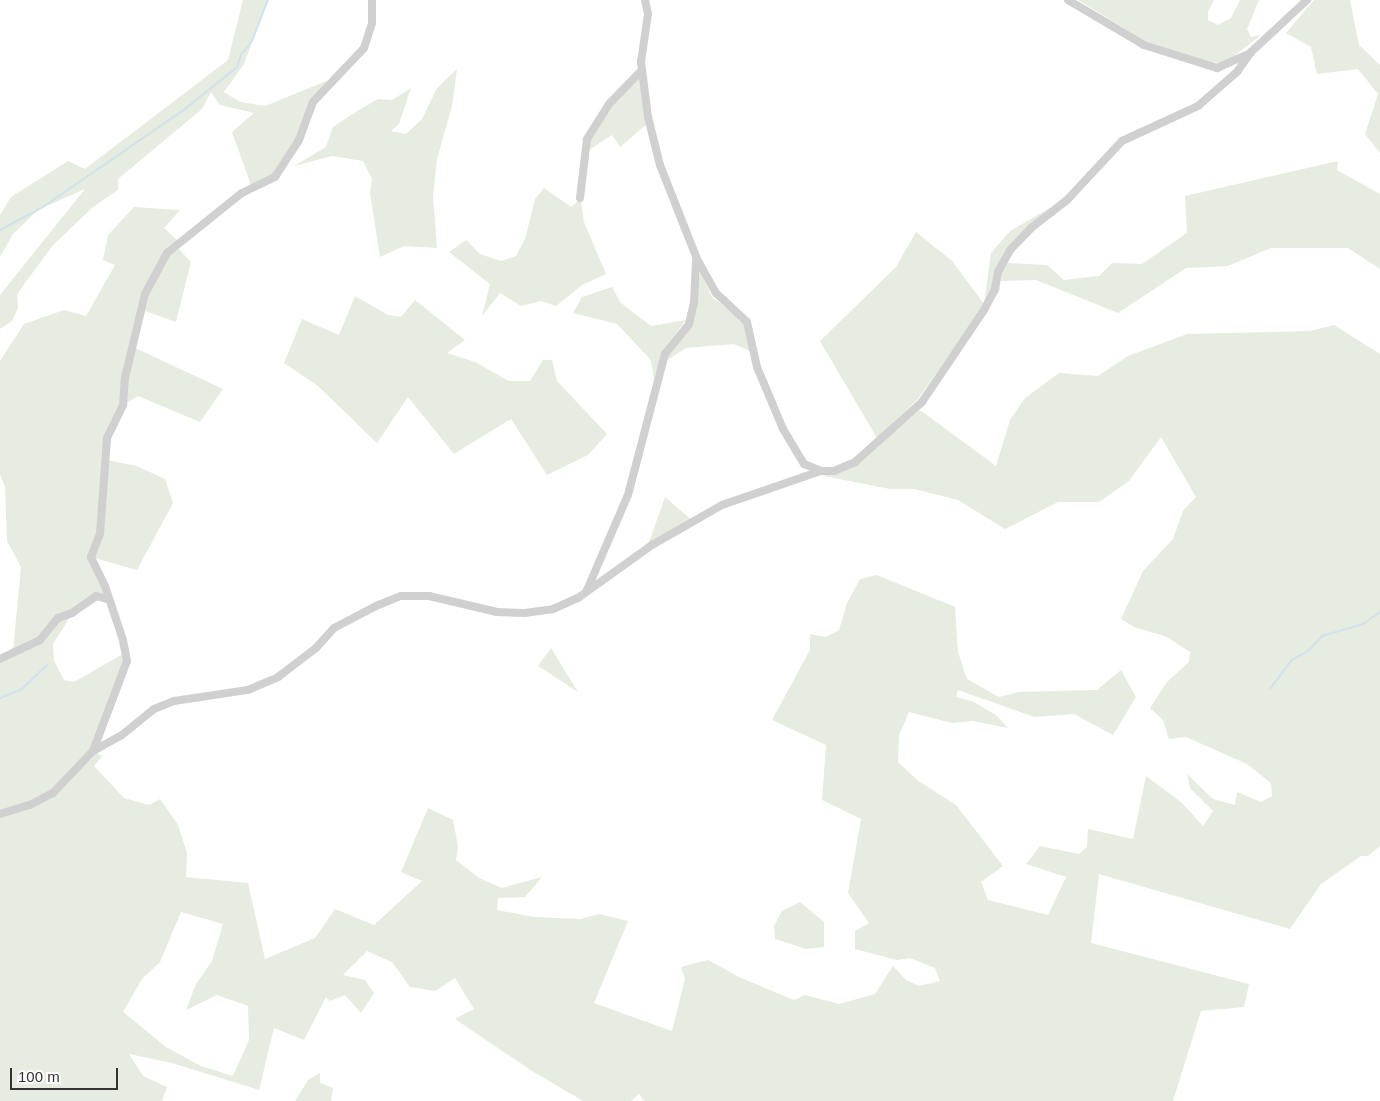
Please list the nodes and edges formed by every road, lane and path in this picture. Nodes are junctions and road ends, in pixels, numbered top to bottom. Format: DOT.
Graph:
graph roads {
  1 [pos="372,0"];
  2 [pos="645,0"];
  3 [pos="1068,0"];
  4 [pos="1307,0"];
  5 [pos="1251,52"];
  6 [pos="642,70"];
  7 [pos="580,198"];
  8 [pos="695,255"];
  9 [pos="821,471"];
  10 [pos="587,590"];
  11 [pos="107,599"];
  12 [pos="0,659"];
  13 [pos="93,752"];
  14 [pos="0,814"];
  1 -- 11 [label="street"];
  2 -- 6 [label="street"];
  3 -- 5 [label="street"];
  4 -- 5 [label="street"];
  5 -- 9 [label="street"];
  6 -- 7 [label="street"];
  6 -- 8 [label="street"];
  8 -- 9 [label="street"];
  8 -- 10 [label="street"];
  9 -- 10 [label="street"];
  10 -- 13 [label="street"];
  11 -- 12 [label="street"];
  11 -- 13 [label="street"];
  13 -- 14 [label="street"];
}
